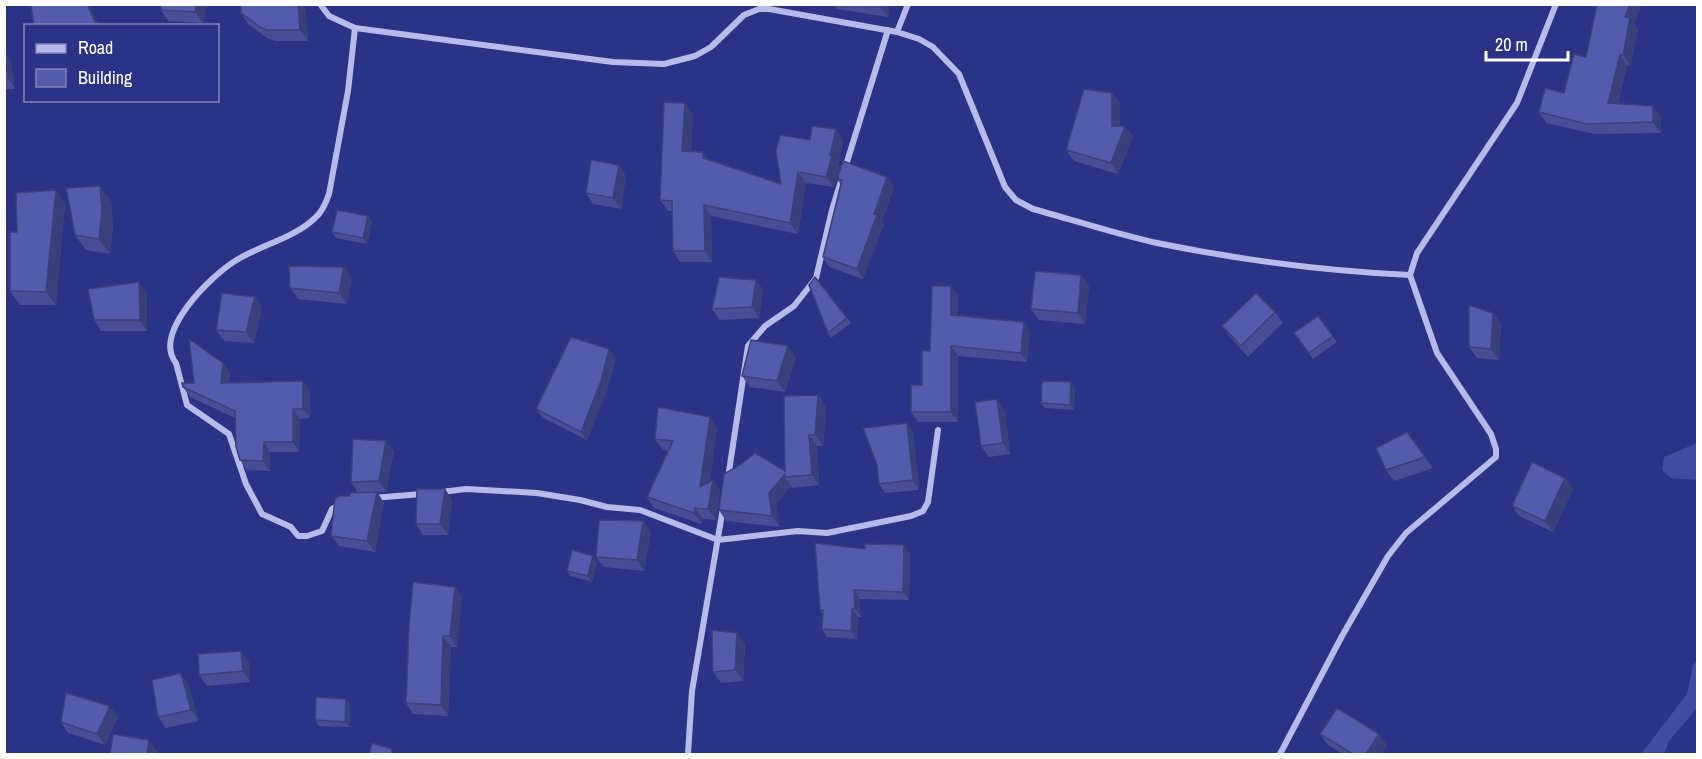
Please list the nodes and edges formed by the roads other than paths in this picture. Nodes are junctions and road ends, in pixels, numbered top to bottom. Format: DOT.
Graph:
graph roads {
  1 [pos="321,4"];
  2 [pos="908,4"];
  3 [pos="1556,4"];
  4 [pos="355,28"];
  5 [pos="888,30"];
  6 [pos="897,32"];
  7 [pos="1410,275"];
  8 [pos="938,430"];
  9 [pos="727,483"];
  10 [pos="435,493"];
  11 [pos="425,494"];
  12 [pos="365,498"];
  13 [pos="350,499"];
  14 [pos="724,506"];
  15 [pos="718,540"];
  16 [pos="688,754"];
  17 [pos="1280,754"];
  1 -- 4 [label="street"];
  2 -- 6 [label="street"];
  3 -- 7 [label="street"];
  4 -- 5 [label="street"];
  4 -- 13 [label="street"];
  5 -- 6 [label="street"];
  5 -- 9 [label="street"];
  6 -- 7 [label="street"];
  7 -- 17 [label="street"];
  8 -- 15 [label="street"];
  10 -- 15 [label="street"];
  11 -- 12 [label="street"];
  14 -- 15 [label="street"];
  15 -- 16 [label="street"];
}
